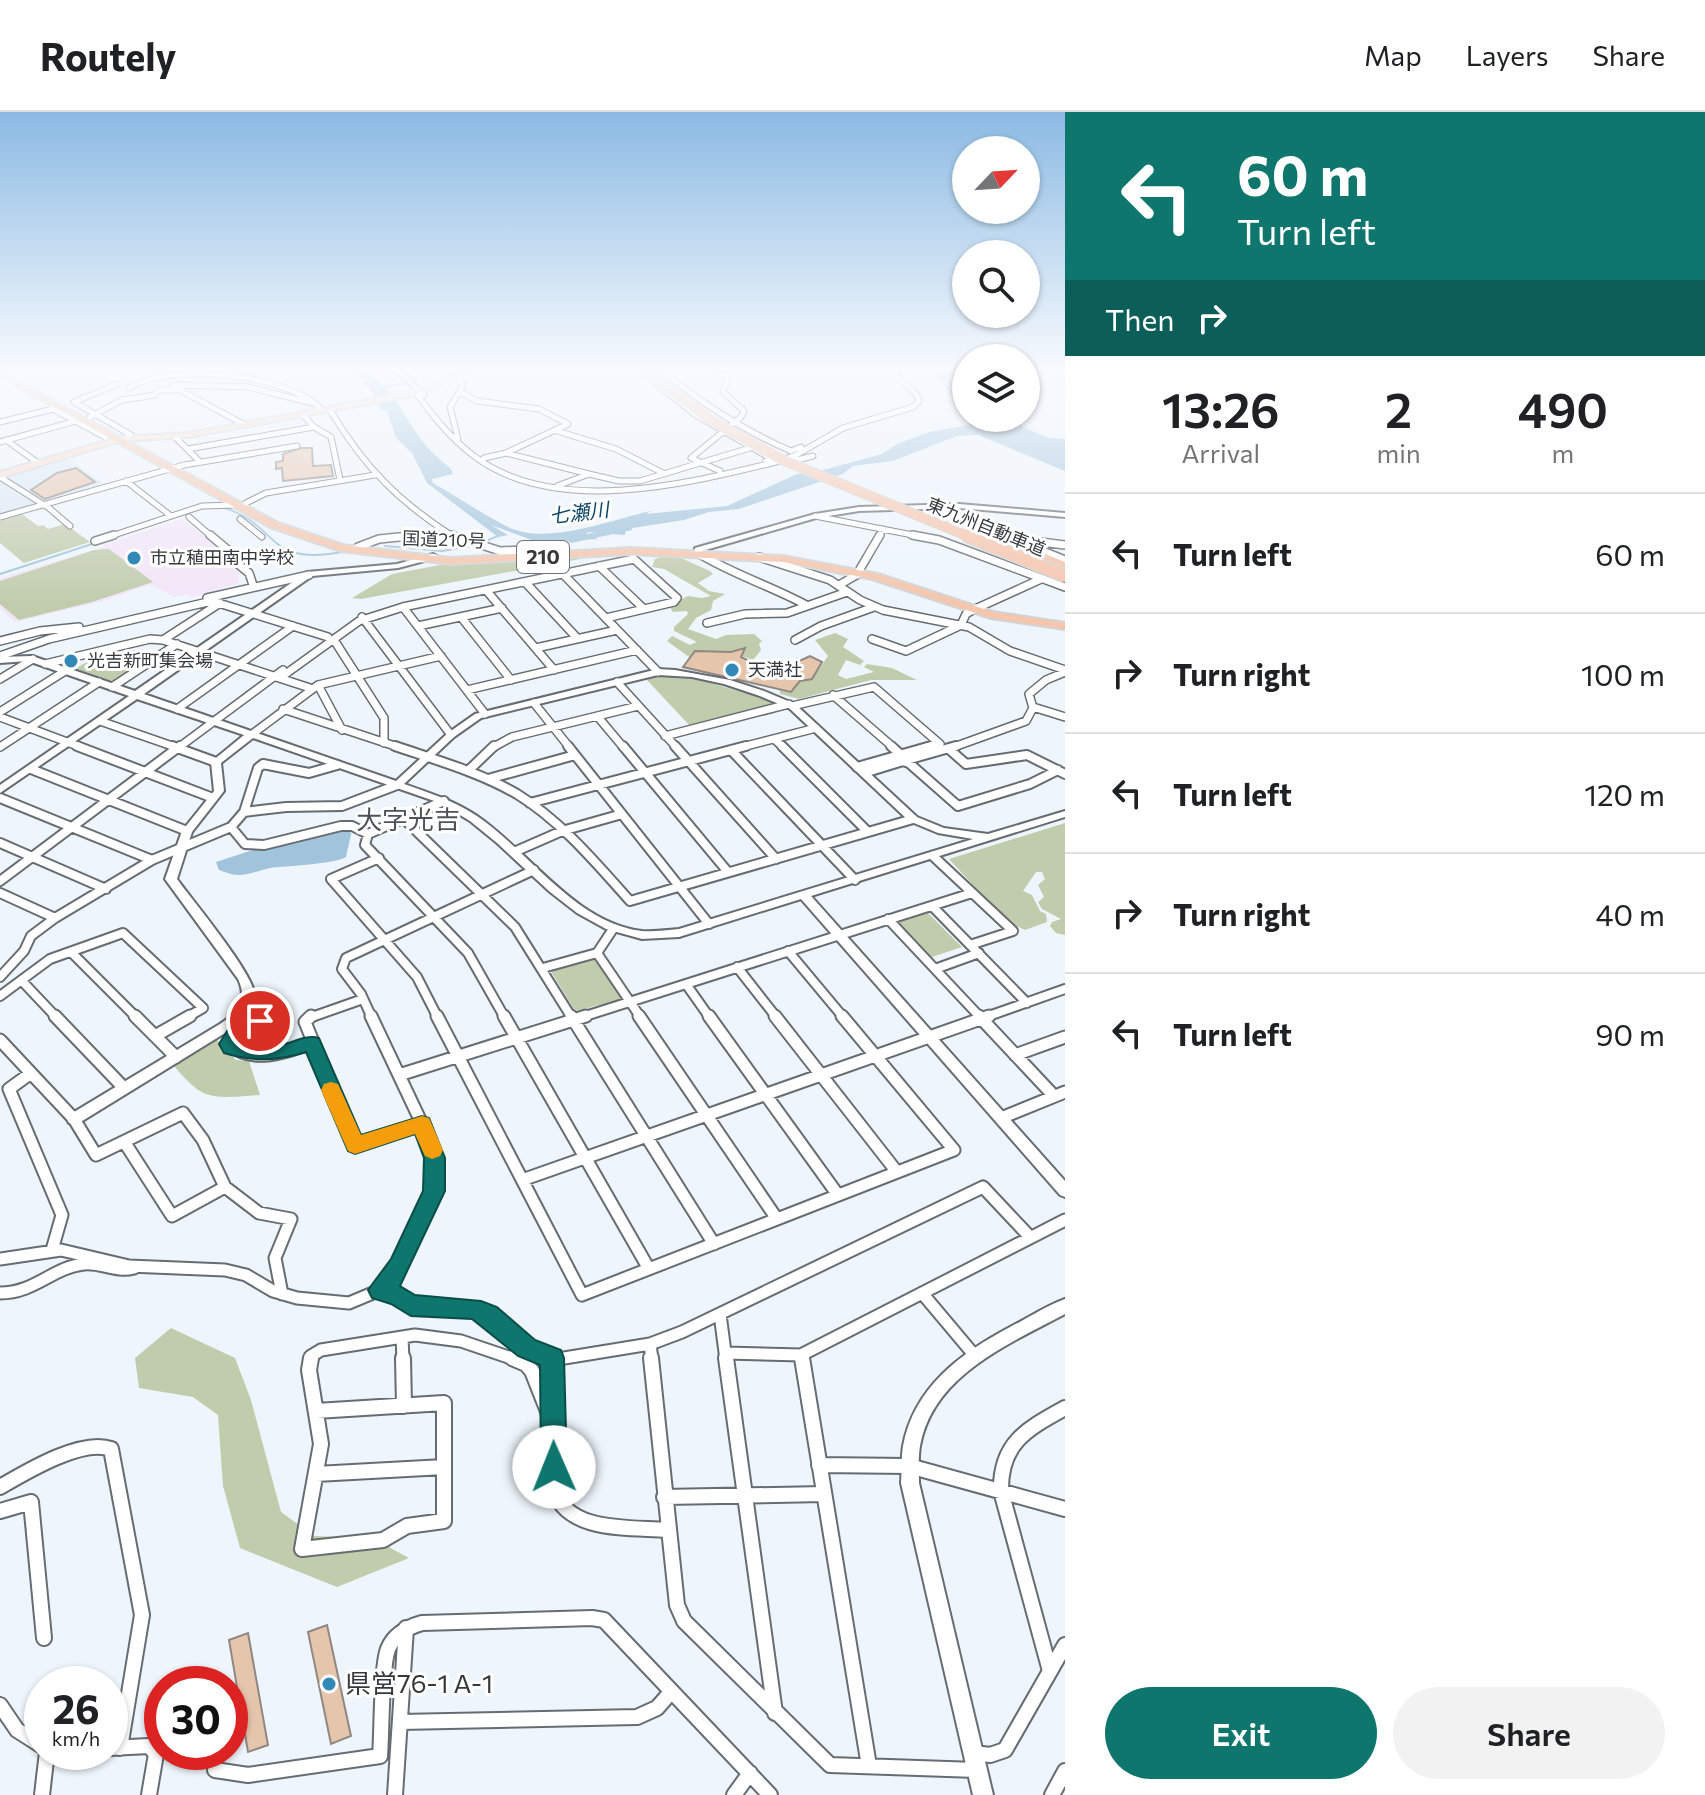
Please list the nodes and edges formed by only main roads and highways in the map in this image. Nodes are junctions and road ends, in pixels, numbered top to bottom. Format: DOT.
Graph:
graph roads {
  1 [pos="93,448"];
  2 [pos="139,448"];
  3 [pos="760,448"];
  4 [pos="761,448"];
  5 [pos="763,448"];
  6 [pos="765,448"];
  7 [pos="0,476"];
  8 [pos="242,504"];
  9 [pos="698,551"];
  10 [pos="428,558"];
  11 [pos="860,571"];
  12 [pos="1065,572"];
  13 [pos="1065,623"];
  1 -- 7 [label="main road"];
  2 -- 8 [label="highway, 国道210号 / 210"];
  3 -- 12 [label="highway, 東九州自動車道, bridge"];
  4 -- 12 [label="highway, bridge"];
  5 -- 12 [label="highway, bridge"];
  6 -- 12 [label="highway, 東九州自動車道, bridge"];
  8 -- 10 [label="highway, 国道210号 / 210"];
  8 -- 10 [label="highway, 国道210号 / 210"];
  9 -- 10 [label="highway, 国道210号 / 210"];
  9 -- 10 [label="highway, 国道210号 / 210"];
  9 -- 11 [label="highway, 国道210号 / 210"];
  9 -- 11 [label="highway, 国道210号 / 210"];
  11 -- 13 [label="highway, 国道210号 / 210"];
}
